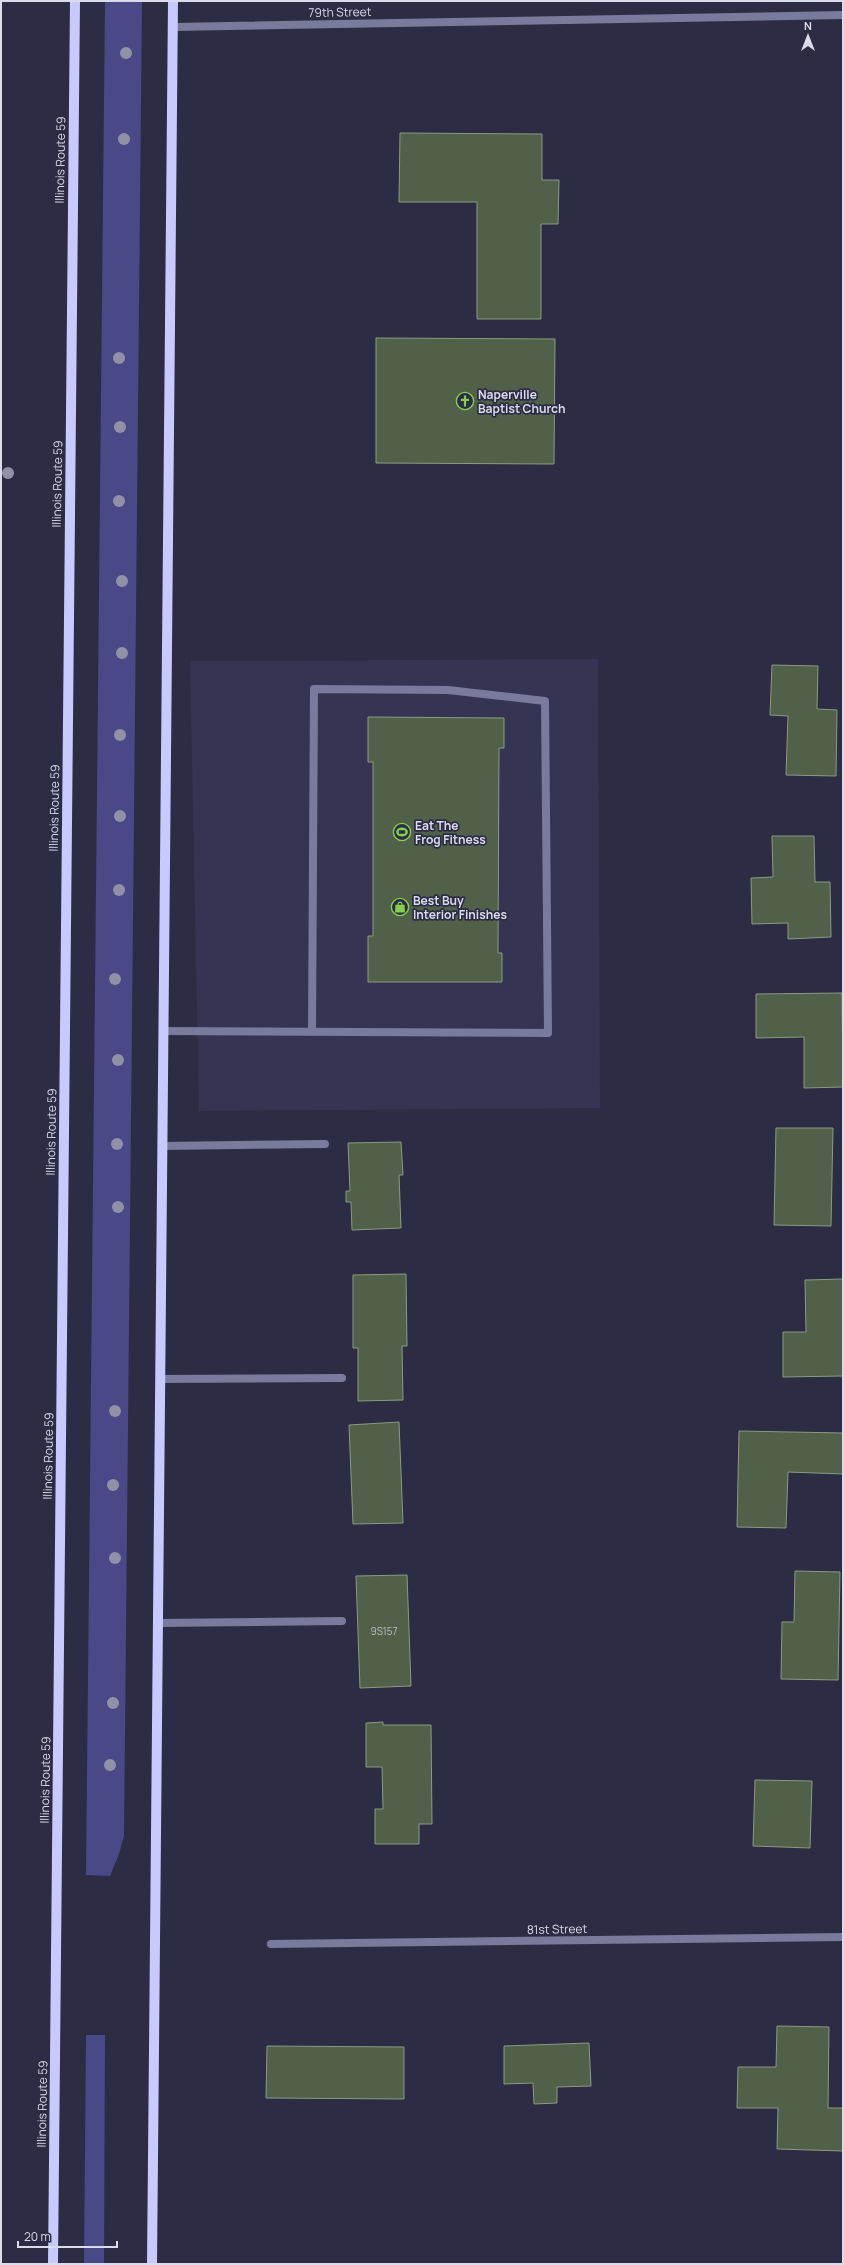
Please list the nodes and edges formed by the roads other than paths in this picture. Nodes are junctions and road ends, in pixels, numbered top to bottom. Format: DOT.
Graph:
graph roads {
  1 [pos="75,1"];
  2 [pos="173,1"];
  3 [pos="843,15"];
  4 [pos="173,27"];
  5 [pos="163,1031"];
  6 [pos="312,1032"];
  7 [pos="325,1144"];
  8 [pos="162,1146"];
  9 [pos="342,1378"];
  10 [pos="160,1379"];
  11 [pos="342,1621"];
  12 [pos="158,1623"];
  13 [pos="843,1937"];
  14 [pos="271,1944"];
  15 [pos="53,2264"];
  16 [pos="152,2264"];
  1 -- 15 [label="main road, Illinois Route 59"];
  2 -- 4 [label="main road"];
  3 -- 4 [label="street, 79th Street"];
  4 -- 5 [label="main road"];
  5 -- 6 [label="street"];
  5 -- 8 [label="main road"];
  6 -- 6 [label="street"];
  7 -- 8 [label="street"];
  8 -- 10 [label="main road"];
  9 -- 10 [label="street"];
  10 -- 12 [label="main road"];
  11 -- 12 [label="street"];
  12 -- 16 [label="main road"];
  13 -- 14 [label="street, 81st Street"];
}
